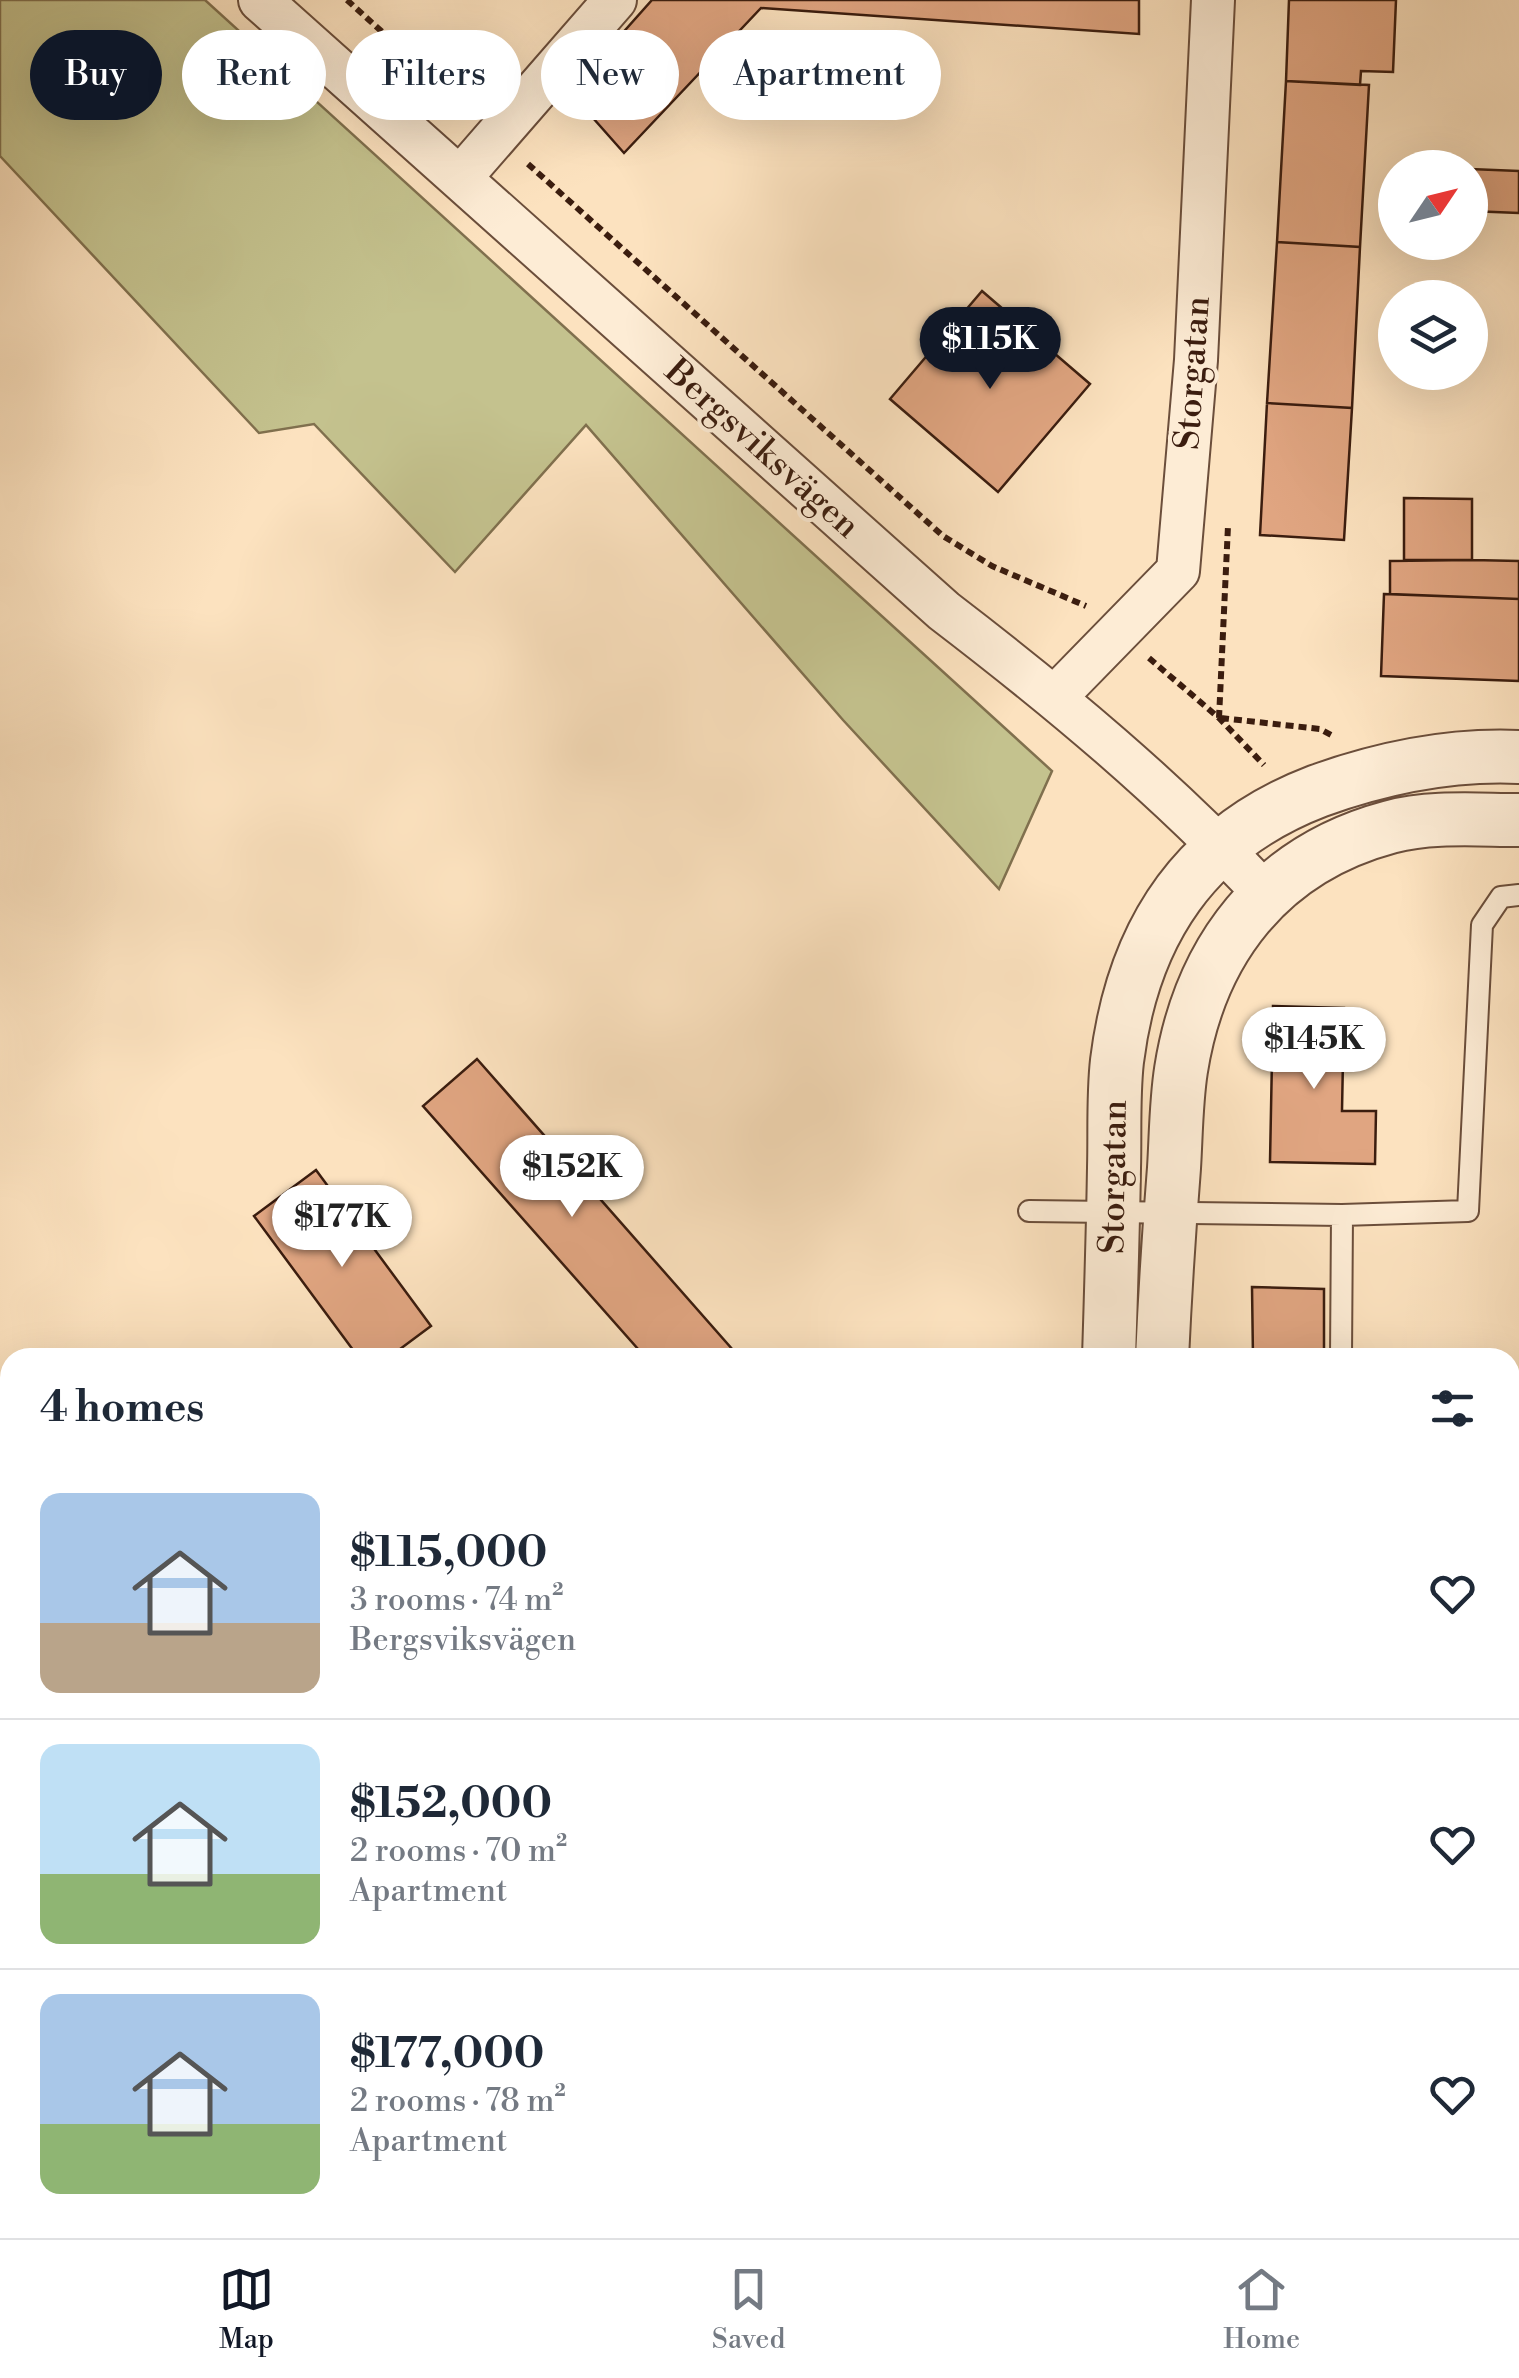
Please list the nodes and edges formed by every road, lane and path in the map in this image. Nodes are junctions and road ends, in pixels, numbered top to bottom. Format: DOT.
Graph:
graph roads {
  1 [pos="260,0"];
  2 [pos="348,0"];
  3 [pos="615,0"];
  4 [pos="1213,0"];
  5 [pos="301,14"];
  6 [pos="496,135"];
  7 [pos="460,178"];
  8 [pos="1118,632"];
  9 [pos="1056,696"];
  10 [pos="1519,756"];
  11 [pos="1364,776"];
  12 [pos="1519,820"];
  13 [pos="1220,846"];
  14 [pos="1519,894"];
  15 [pos="1259,902"];
  16 [pos="1029,1210"];
  17 [pos="1113,1214"];
  18 [pos="1170,1214"];
  19 [pos="1342,1214"];
  20 [pos="1109,1348"];
  21 [pos="1163,1348"];
  22 [pos="1341,1348"];
  1 -- 5 [label="street, Bergsviksvägen"];
  2 -- 6 [label="path"];
  3 -- 6 [label="street"];
  4 -- 8 [label="street, Storgatan"];
  5 -- 7 [label="street, Bergsviksvägen"];
  6 -- 7 [label="street"];
  6 -- 8 [label="path"];
  7 -- 9 [label="street, Bergsviksvägen"];
  8 -- 9 [label="street, Storgatan"];
  8 -- 11 [label="path"];
  9 -- 13 [label="street, Bergsviksvägen"];
  10 -- 11 [label="street, Storgatan"];
  11 -- 13 [label="street, Storgatan"];
  12 -- 15 [label="street, Storgatan"];
  13 -- 15 [label="street, Bergsviksvägen"];
  13 -- 17 [label="street, Storgatan"];
  14 -- 19 [label="lane"];
  15 -- 18 [label="street, Storgatan"];
  16 -- 17 [label="lane"];
  17 -- 18 [label="lane"];
  17 -- 20 [label="street, Storgatan"];
  18 -- 19 [label="lane"];
  18 -- 21 [label="street, Storgatan"];
  19 -- 22 [label="lane"];
}
